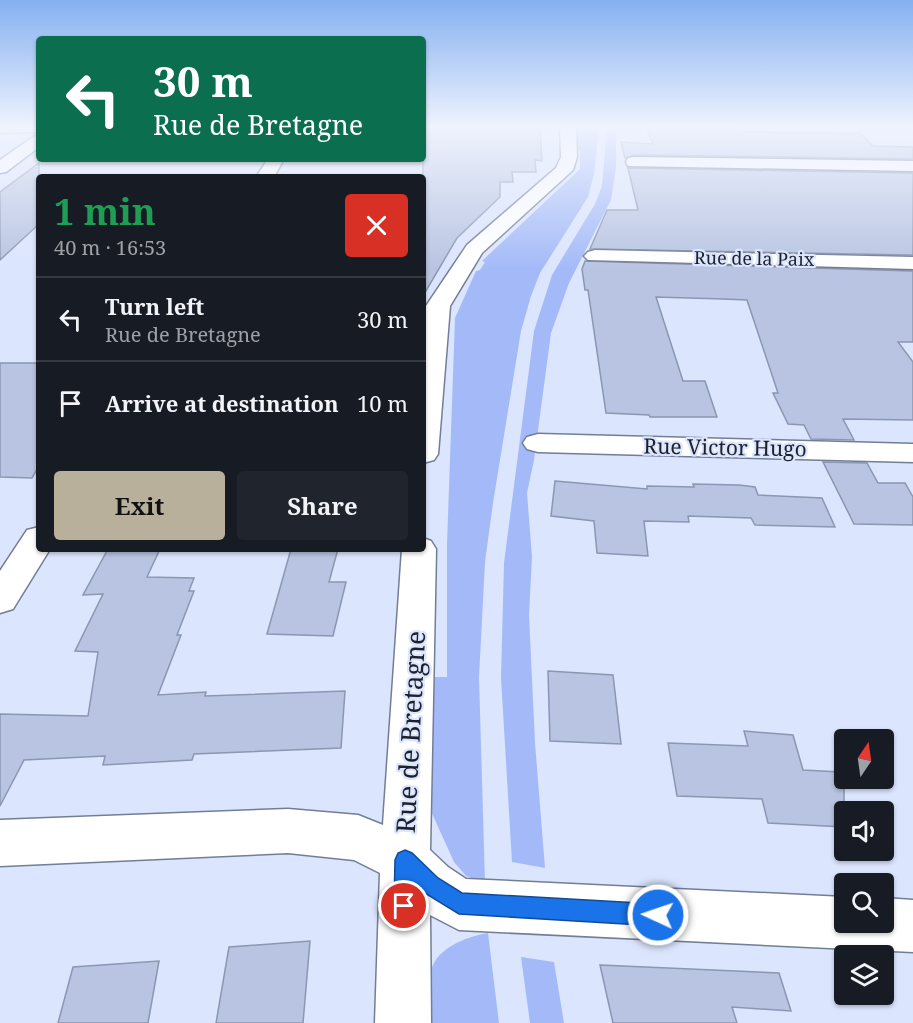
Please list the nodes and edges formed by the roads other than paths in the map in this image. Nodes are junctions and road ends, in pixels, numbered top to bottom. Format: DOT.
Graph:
graph roads {
  1 [pos="560,174"];
  2 [pos="595,256"];
  3 [pos="913,263"];
  4 [pos="426,424"];
  5 [pos="538,443"];
  6 [pos="913,453"];
  7 [pos="36,543"];
  8 [pos="419,552"];
  9 [pos="0,600"];
  10 [pos="0,843"];
  11 [pos="405,860"];
  12 [pos="913,926"];
  13 [pos="403,1023"];
  1 -- 4 [label="street"];
  2 -- 3 [label="street, Rue de la Paix"];
  5 -- 6 [label="street, Rue Victor Hugo"];
  7 -- 9 [label="street"];
  8 -- 11 [label="street, Rue de Bretagne"];
  10 -- 11 [label="street"];
  11 -- 12 [label="street"];
  11 -- 13 [label="street, Rue de Bretagne"];
}
